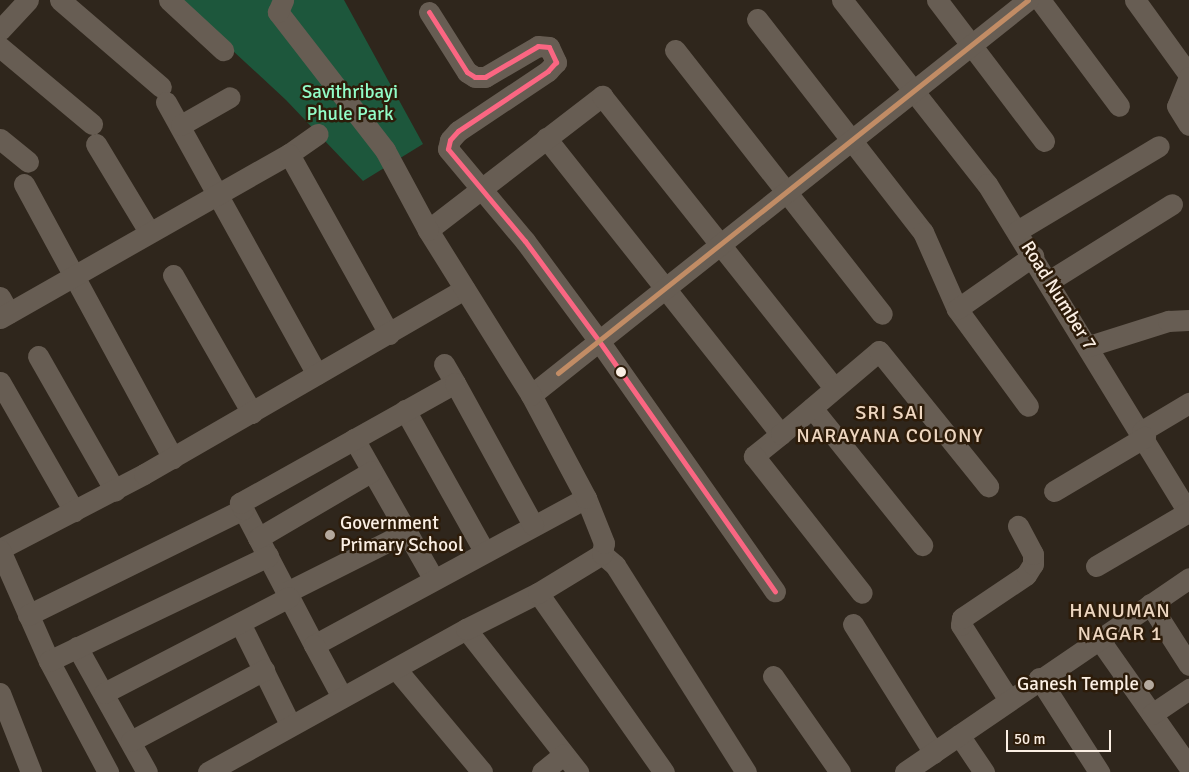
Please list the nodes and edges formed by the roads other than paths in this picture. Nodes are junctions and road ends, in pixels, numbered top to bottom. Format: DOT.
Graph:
graph roads {
  1 [pos="28,0"];
  2 [pos="60,0"];
  3 [pos="169,0"];
  4 [pos="283,0"];
  5 [pos="842,0"];
  6 [pos="937,0"];
  7 [pos="1028,0"];
  8 [pos="1040,0"];
  9 [pos="1135,0"];
  10 [pos="429,12"];
  11 [pos="756,19"];
  12 [pos="0,30"];
  13 [pos="971,44"];
  14 [pos="0,47"];
  15 [pos="223,50"];
  16 [pos="675,50"];
  17 [pos="1189,76"];
  18 [pos="914,88"];
  19 [pos="230,97"];
  20 [pos="1119,106"];
  21 [pos="181,125"];
  22 [pos="1189,125"];
  23 [pos="318,134"];
  24 [pos="546,138"];
  25 [pos="0,139"];
  26 [pos="850,140"];
  27 [pos="1044,141"];
  28 [pos="1159,146"];
  29 [pos="289,154"];
  30 [pos="28,162"];
  31 [pos="24,184"];
  32 [pos="481,188"];
  33 [pos="786,191"];
  34 [pos="219,195"];
  35 [pos="1172,204"];
  36 [pos="428,230"];
  37 [pos="1017,231"];
  38 [pos="150,232"];
  39 [pos="720,244"];
  40 [pos="1033,256"];
  41 [pos="173,275"];
  42 [pos="76,277"];
  43 [pos="1049,281"];
  44 [pos="664,289"];
  45 [pos="465,290"];
  46 [pos="957,309"];
  47 [pos="3,310"];
  48 [pos="882,314"];
  49 [pos="1189,320"];
  50 [pos="389,334"];
  51 [pos="599,341"];
  52 [pos="1089,346"];
  53 [pos="38,356"];
  54 [pos="444,364"];
  55 [pos="317,374"];
  56 [pos="0,382"];
  57 [pos="455,384"];
  58 [pos="834,388"];
  59 [pos="530,395"];
  60 [pos="1189,403"];
  61 [pos="1028,406"];
  62 [pos="812,408"];
  63 [pos="405,410"];
  64 [pos="252,413"];
  65 [pos="781,434"];
  66 [pos="1143,434"];
  67 [pos="354,439"];
  68 [pos="173,458"];
  69 [pos="372,472"];
  70 [pos="988,486"];
  71 [pos="115,490"];
  72 [pos="1054,491"];
  73 [pos="586,498"];
  74 [pos="243,509"];
  75 [pos="74,511"];
  76 [pos="1188,513"];
  77 [pos="533,525"];
  78 [pos="1018,526"];
  79 [pos="405,533"];
  80 [pos="922,545"];
  81 [pos="263,547"];
  82 [pos="0,550"];
  83 [pos="484,551"];
  84 [pos="602,554"];
  85 [pos="1096,566"];
  86 [pos="433,578"];
  87 [pos="1189,578"];
  88 [pos="775,591"];
  89 [pos="538,593"];
  90 [pos="862,593"];
  91 [pos="288,594"];
  92 [pos="1150,604"];
  93 [pos="28,615"];
  94 [pos="240,623"];
  95 [pos="853,624"];
  96 [pos="466,628"];
  97 [pos="1099,639"];
  98 [pos="314,645"];
  99 [pos="77,646"];
  100 [pos="49,661"];
  101 [pos="1189,665"];
  102 [pos="396,669"];
  103 [pos="264,670"];
  104 [pos="773,676"];
  105 [pos="1039,678"];
  106 [pos="1189,689"];
  107 [pos="0,693"];
  108 [pos="104,693"];
  109 [pos="342,697"];
  110 [pos="1009,700"];
  111 [pos="1152,714"];
  112 [pos="290,724"];
  113 [pos="959,735"];
  114 [pos="131,741"];
  115 [pos="934,752"];
  116 [pos="564,754"];
  117 [pos="1189,767"];
  118 [pos="31,772"];
  119 [pos="108,772"];
  120 [pos="148,772"];
  121 [pos="208,772"];
  122 [pos="482,772"];
  123 [pos="542,772"];
  124 [pos="578,772"];
  125 [pos="664,772"];
  126 [pos="746,772"];
  127 [pos="840,772"];
  128 [pos="905,772"];
  129 [pos="984,772"];
  130 [pos="1099,772"];
  1 -- 12 [label="street"];
  2 -- 21 [label="street"];
  3 -- 15 [label="street"];
  4 -- 36 [label="street"];
  5 -- 18 [label="street, Road Number 7"];
  6 -- 13 [label="street"];
  7 -- 13 [label="street"];
  8 -- 20 [label="street"];
  9 -- 17 [label="street"];
  10 -- 32 [label="street"];
  11 -- 26 [label="street"];
  13 -- 18 [label="street"];
  13 -- 27 [label="street"];
  14 -- 38 [label="street"];
  16 -- 33 [label="street"];
  17 -- 22 [label="street"];
  18 -- 26 [label="street"];
  18 -- 37 [label="street, Road Number 7"];
  19 -- 21 [label="street"];
  21 -- 34 [label="street"];
  23 -- 29 [label="street"];
  24 -- 32 [label="street"];
  24 -- 39 [label="street"];
  24 -- 44 [label="street"];
  25 -- 30 [label="street"];
  26 -- 33 [label="street"];
  26 -- 46 [label="street"];
  28 -- 37 [label="street"];
  29 -- 34 [label="street"];
  29 -- 50 [label="street"];
  31 -- 42 [label="street"];
  32 -- 36 [label="street"];
  32 -- 51 [label="street"];
  33 -- 39 [label="street"];
  33 -- 48 [label="street"];
  34 -- 38 [label="street"];
  34 -- 55 [label="street"];
  35 -- 43 [label="street"];
  36 -- 45 [label="street"];
  37 -- 40 [label="street, Road Number 7"];
  38 -- 42 [label="street"];
  39 -- 44 [label="street"];
  39 -- 58 [label="street"];
  40 -- 43 [label="street, Road Number 7"];
  40 -- 46 [label="street"];
  41 -- 64 [label="street"];
  42 -- 47 [label="street"];
  42 -- 68 [label="street"];
  43 -- 52 [label="street, Road Number 7"];
  44 -- 51 [label="street"];
  44 -- 65 [label="street"];
  45 -- 50 [label="street"];
  45 -- 59 [label="street"];
  46 -- 61 [label="street"];
  49 -- 52 [label="street"];
  50 -- 55 [label="street"];
  51 -- 59 [label="street"];
  51 -- 88 [label="street"];
  52 -- 66 [label="street, Road Number 7"];
  53 -- 71 [label="street"];
  54 -- 57 [label="street"];
  55 -- 64 [label="street"];
  56 -- 75 [label="street"];
  57 -- 63 [label="street"];
  57 -- 77 [label="street"];
  58 -- 62 [label="street"];
  58 -- 70 [label="street"];
  59 -- 73 [label="street"];
  60 -- 66 [label="street"];
  62 -- 65 [label="street"];
  62 -- 80 [label="street"];
  63 -- 67 [label="street"];
  63 -- 83 [label="street"];
  64 -- 68 [label="street"];
  65 -- 90 [label="street"];
  66 -- 72 [label="street"];
  66 -- 76 [label="street, Road Number 7"];
  67 -- 69 [label="street"];
  67 -- 74 [label="street"];
  68 -- 71 [label="street"];
  69 -- 79 [label="street"];
  69 -- 81 [label="street"];
  71 -- 75 [label="street"];
  73 -- 77 [label="street"];
  73 -- 84 [label="street"];
  74 -- 81 [label="street"];
  74 -- 93 [label="street"];
  75 -- 82 [label="street"];
  76 -- 85 [label="street"];
  77 -- 83 [label="street"];
  78 -- 110 [label="street"];
  79 -- 86 [label="street"];
  79 -- 91 [label="street"];
  81 -- 91 [label="street"];
  81 -- 99 [label="street"];
  82 -- 93 [label="street"];
  83 -- 86 [label="street"];
  84 -- 89 [label="street"];
  84 -- 126 [label="street"];
  86 -- 98 [label="street"];
  87 -- 92 [label="street"];
  89 -- 96 [label="street"];
  89 -- 125 [label="street"];
  91 -- 94 [label="street"];
  91 -- 98 [label="street"];
  92 -- 97 [label="street"];
  92 -- 101 [label="street"];
  93 -- 100 [label="street"];
  94 -- 103 [label="street"];
  94 -- 108 [label="street"];
  95 -- 115 [label="street"];
  96 -- 102 [label="street"];
  96 -- 116 [label="street"];
  97 -- 105 [label="street"];
  97 -- 111 [label="street"];
  98 -- 109 [label="street"];
  99 -- 100 [label="street"];
  99 -- 108 [label="street"];
  100 -- 119 [label="street"];
  102 -- 109 [label="street"];
  102 -- 122 [label="street"];
  103 -- 112 [label="street"];
  103 -- 114 [label="street"];
  104 -- 127 [label="street"];
  105 -- 110 [label="street"];
  105 -- 130 [label="street"];
  106 -- 111 [label="street"];
  107 -- 118 [label="street"];
  108 -- 114 [label="street"];
  109 -- 112 [label="street"];
  110 -- 113 [label="street"];
  111 -- 117 [label="street"];
  112 -- 121 [label="street"];
  113 -- 115 [label="street"];
  113 -- 129 [label="street"];
  114 -- 120 [label="street"];
  115 -- 128 [label="street"];
  116 -- 123 [label="street"];
  116 -- 124 [label="street"];
}
